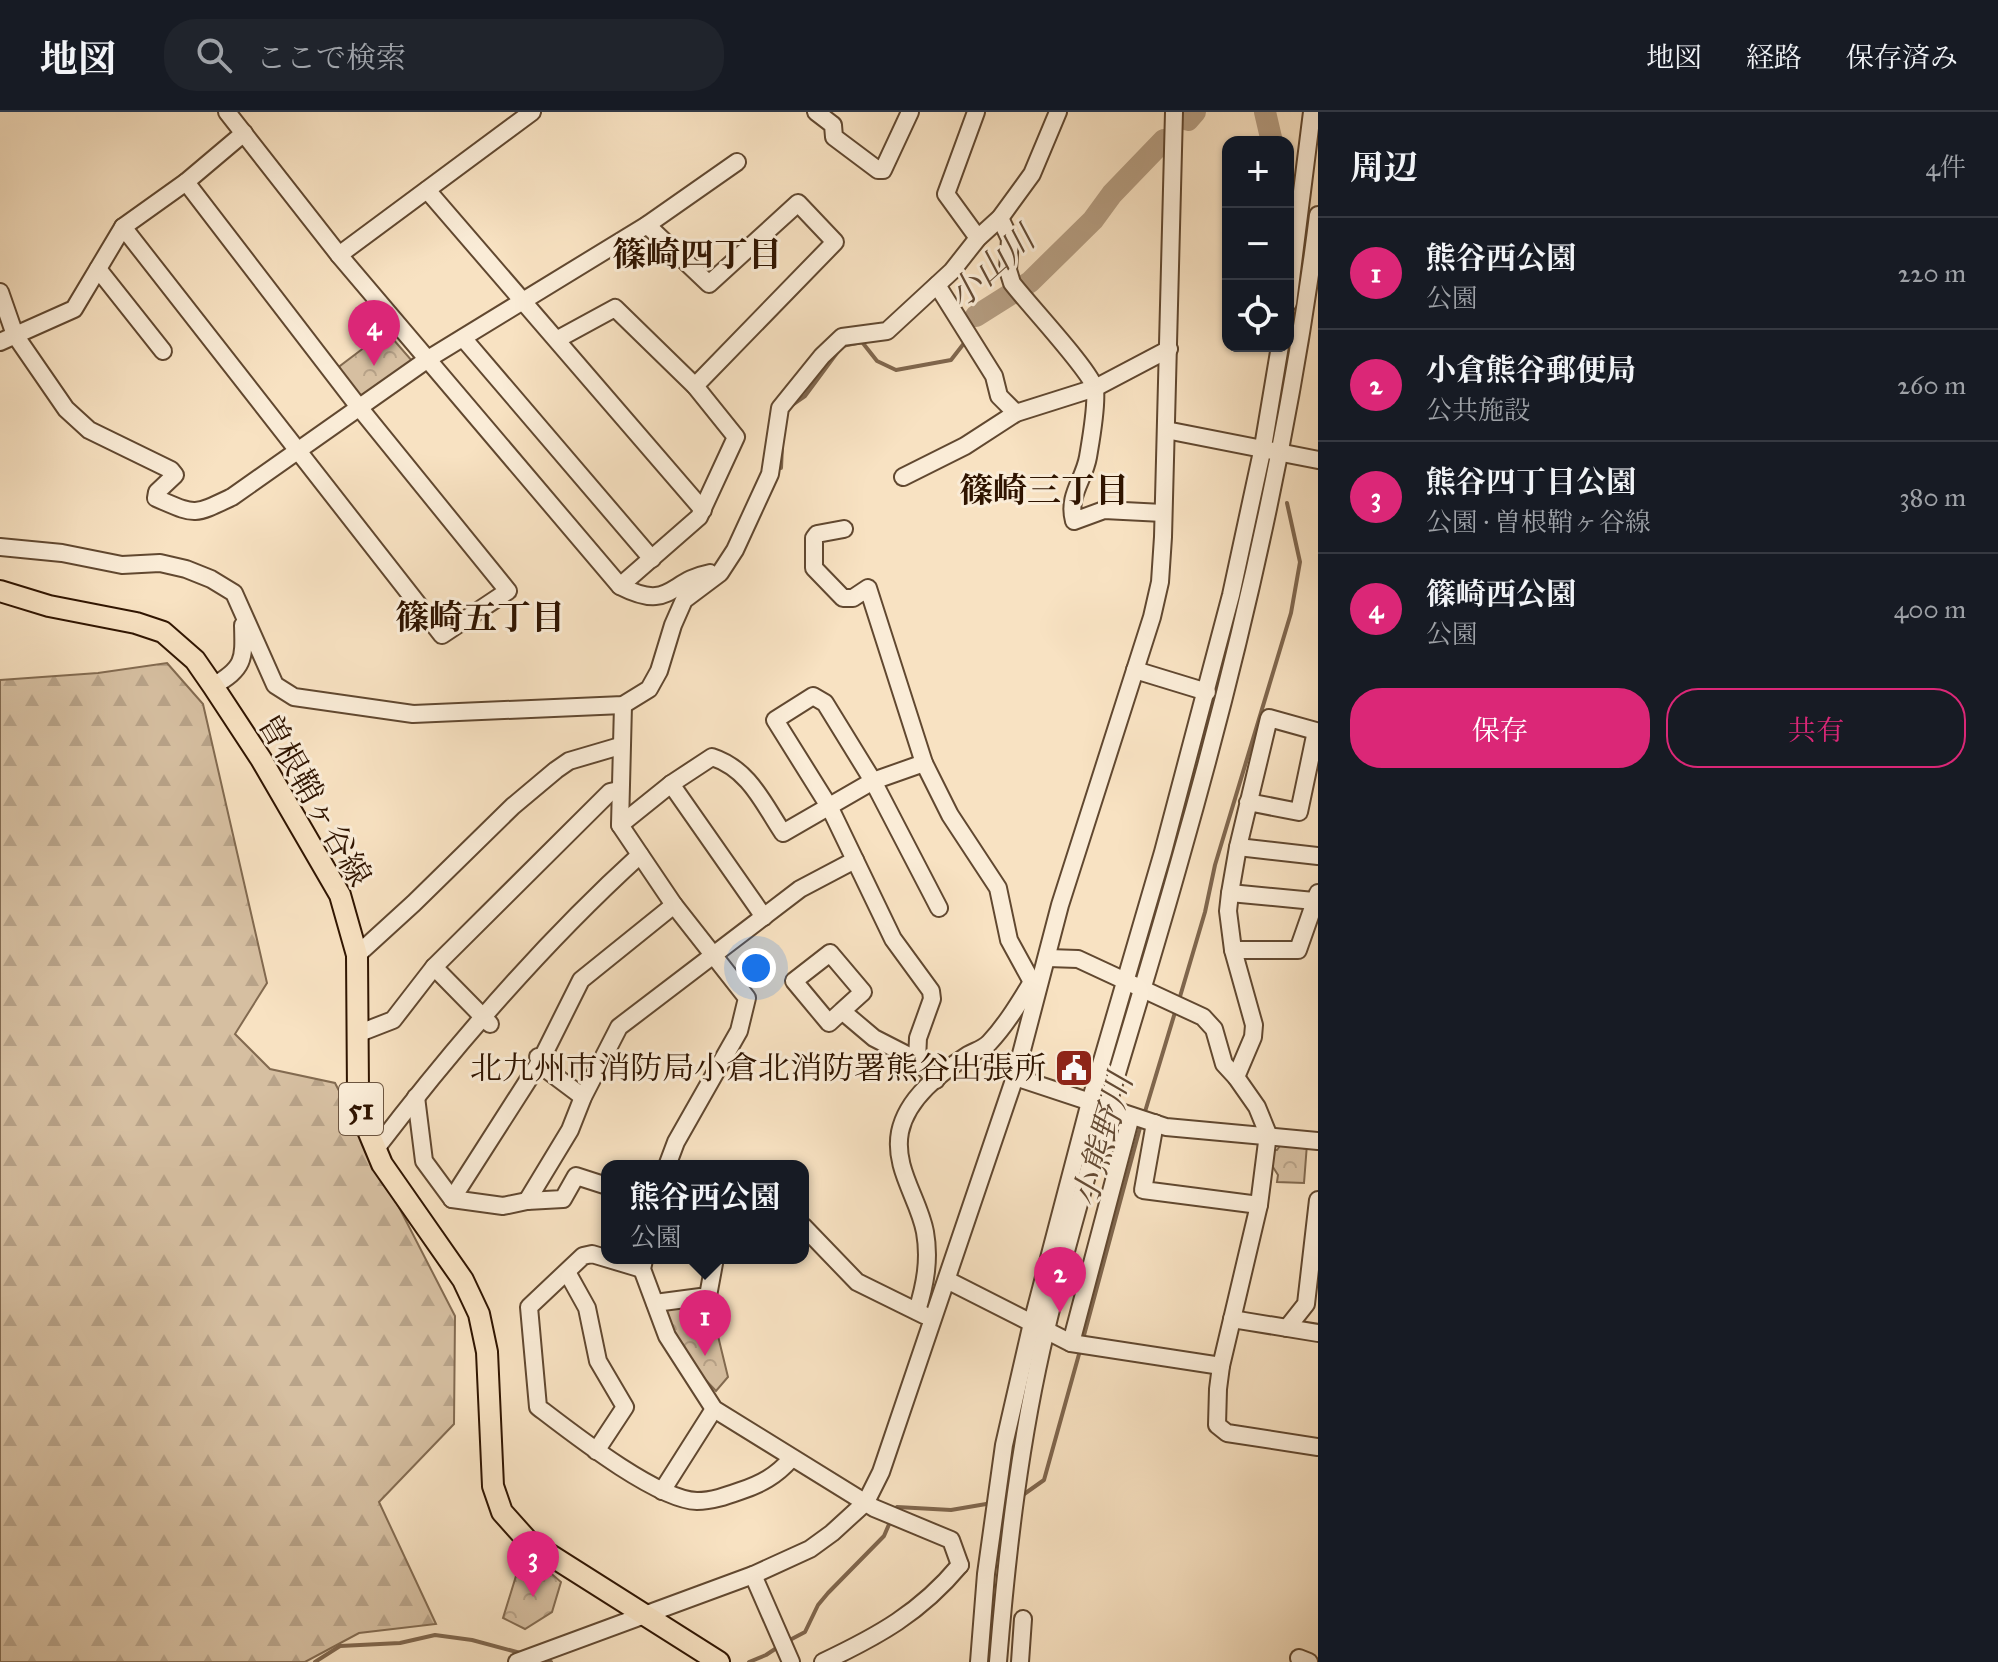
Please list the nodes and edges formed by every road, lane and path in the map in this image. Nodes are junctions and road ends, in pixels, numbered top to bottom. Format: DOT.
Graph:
graph roads {
  1 [pos="227,112"];
  2 [pos="532,112"];
  3 [pos="816,112"];
  4 [pos="910,112"];
  5 [pos="976,112"];
  6 [pos="1058,112"];
  7 [pos="1174,112"];
  8 [pos="1312,112"];
  9 [pos="244,133"];
  10 [pos="737,162"];
  11 [pos="186,182"];
  12 [pos="427,190"];
  13 [pos="1318,215"];
  14 [pos="1000,218"];
  15 [pos="647,225"];
  16 [pos="123,227"];
  17 [pos="978,238"];
  18 [pos="339,255"];
  19 [pos="98,269"];
  20 [pos="1291,280"];
  21 [pos="937,285"];
  22 [pos="0,292"];
  23 [pos="523,301"];
  24 [pos="7,338"];
  25 [pos="463,338"];
  26 [pos="558,339"];
  27 [pos="1169,349"];
  28 [pos="163,351"];
  29 [pos="1279,352"];
  30 [pos="428,359"];
  31 [pos="695,386"];
  32 [pos="1095,388"];
  33 [pos="358,406"];
  34 [pos="1016,413"];
  35 [pos="1166,430"];
  36 [pos="1263,447"];
  37 [pos="297,449"];
  38 [pos="1280,451"];
  39 [pos="1318,460"];
  40 [pos="903,477"];
  41 [pos="703,510"];
  42 [pos="1163,513"];
  43 [pos="844,529"];
  44 [pos="0,547"];
  45 [pos="652,559"];
  46 [pos="720,573"];
  47 [pos="620,586"];
  48 [pos="0,591"];
  49 [pos="243,615"];
  50 [pos="1135,670"];
  51 [pos="213,686"];
  52 [pos="1207,692"];
  53 [pos="623,705"];
  54 [pos="620,746"];
  55 [pos="924,763"];
  56 [pos="873,781"];
  57 [pos="671,784"];
  58 [pos="619,790"];
  59 [pos="1248,802"];
  60 [pos="830,808"];
  61 [pos="620,825"];
  62 [pos="1238,847"];
  63 [pos="640,855"];
  64 [pos="1318,856"];
  65 [pos="855,860"];
  66 [pos="1230,893"];
  67 [pos="1316,897"];
  68 [pos="674,905"];
  69 [pos="939,908"];
  70 [pos="764,917"];
  71 [pos="1233,950"];
  72 [pos="357,955"];
  73 [pos="713,956"];
  74 [pos="1048,958"];
  75 [pos="434,967"];
  76 [pos="1124,980"];
  77 [pos="1036,983"];
  78 [pos="1143,987"];
  79 [pos="842,1011"];
  80 [pos="486,1020"];
  81 [pos="357,1034"];
  82 [pos="539,1058"];
  83 [pos="917,1060"];
  84 [pos="1015,1077"];
  85 [pos="1236,1077"];
  86 [pos="936,1080"];
  87 [pos="416,1097"];
  88 [pos="583,1097"];
  89 [pos="1090,1102"];
  90 [pos="1108,1108"];
  91 [pos="1131,1116"];
  92 [pos="1155,1123"];
  93 [pos="1268,1134"];
  94 [pos="1318,1141"];
  95 [pos="375,1150"];
  96 [pos="669,1160"];
  97 [pos="601,1184"];
  98 [pos="452,1199"];
  99 [pos="1318,1200"];
  100 [pos="527,1201"];
  101 [pos="1259,1205"];
  102 [pos="809,1232"];
  103 [pos="601,1256"];
  104 [pos="643,1264"];
  105 [pos="714,1264"];
  106 [pos="567,1272"];
  107 [pos="947,1280"];
  108 [pos="655,1303"];
  109 [pos="917,1311"];
  110 [pos="933,1319"];
  111 [pos="1232,1319"];
  112 [pos="1039,1327"];
  113 [pos="1287,1328"];
  114 [pos="1318,1333"];
  115 [pos="1071,1343"];
  116 [pos="1221,1366"];
  117 [pos="714,1409"];
  118 [pos="1318,1447"];
  119 [pos="596,1451"];
  120 [pos="791,1459"];
  121 [pos="662,1491"];
  122 [pos="866,1502"];
  123 [pos="960,1565"];
  124 [pos="986,1574"];
  125 [pos="753,1575"];
  126 [pos="642,1615"];
  127 [pos="1023,1619"];
  128 [pos="527,1658"];
  129 [pos="719,1662"];
  130 [pos="791,1662"];
  131 [pos="823,1662"];
  132 [pos="979,1662"];
  133 [pos="998,1662"];
  134 [pos="1020,1662"];
  1 -- 9 [label="street"];
  2 -- 12 [label="street"];
  3 -- 4 [label="street"];
  5 -- 17 [label="street"];
  6 -- 14 [label="street"];
  7 -- 27 [label="street"];
  8 -- 20 [label="street"];
  9 -- 11 [label="street"];
  9 -- 18 [label="street"];
  10 -- 15 [label="street"];
  11 -- 16 [label="street"];
  11 -- 33 [label="street"];
  12 -- 18 [label="street"];
  12 -- 23 [label="street"];
  13 -- 38 [label="street"];
  14 -- 17 [label="street"];
  14 -- 32 [label="street"];
  15 -- 23 [label="street"];
  15 -- 31 [label="street"];
  16 -- 19 [label="street"];
  16 -- 37 [label="street"];
  17 -- 21 [label="street"];
  18 -- 30 [label="street"];
  19 -- 24 [label="street"];
  19 -- 28 [label="street"];
  21 -- 34 [label="street"];
  21 -- 46 [label="street"];
  22 -- 24 [label="street"];
  23 -- 25 [label="street"];
  23 -- 26 [label="street"];
  24 -- 37 [label="street"];
  25 -- 30 [label="street"];
  25 -- 45 [label="street"];
  26 -- 31 [label="street"];
  26 -- 41 [label="street"];
  27 -- 32 [label="street"];
  27 -- 35 [label="street"];
  29 -- 36 [label="street"];
  30 -- 33 [label="street"];
  30 -- 47 [label="street"];
  31 -- 41 [label="street"];
  32 -- 34 [label="street"];
  32 -- 42 [label="street"];
  33 -- 37 [label="street"];
  33 -- 37 [label="street"];
  34 -- 40 [label="street"];
  35 -- 36 [label="street"];
  35 -- 42 [label="street"];
  36 -- 38 [label="street"];
  36 -- 52 [label="street"];
  38 -- 39 [label="street"];
  38 -- 78 [label="street"];
  41 -- 45 [label="street"];
  42 -- 50 [label="street"];
  43 -- 55 [label="street"];
  44 -- 49 [label="street"];
  45 -- 47 [label="street"];
  46 -- 47 [label="street"];
  46 -- 53 [label="street"];
  48 -- 51 [label="main road, 曽根鞘ヶ谷線 / 51"];
  49 -- 51 [label="street"];
  49 -- 53 [label="street"];
  50 -- 52 [label="street"];
  50 -- 74 [label="street"];
  51 -- 72 [label="main road, 曽根鞘ヶ谷線 / 51"];
  52 -- 76 [label="street"];
  53 -- 54 [label="street"];
  54 -- 58 [label="street"];
  54 -- 72 [label="street"];
  55 -- 56 [label="street"];
  55 -- 77 [label="street"];
  56 -- 60 [label="street"];
  56 -- 60 [label="street"];
  56 -- 69 [label="street"];
  57 -- 60 [label="street"];
  57 -- 61 [label="street"];
  57 -- 70 [label="street"];
  58 -- 61 [label="street"];
  58 -- 75 [label="street"];
  59 -- 59 [label="street"];
  59 -- 62 [label="street"];
  60 -- 65 [label="street"];
  61 -- 63 [label="street"];
  62 -- 64 [label="street"];
  62 -- 66 [label="street"];
  63 -- 68 [label="street"];
  63 -- 80 [label="street"];
  65 -- 70 [label="street"];
  65 -- 83 [label="street"];
  66 -- 67 [label="street"];
  66 -- 71 [label="street"];
  67 -- 71 [label="street"];
  68 -- 73 [label="street"];
  68 -- 82 [label="street"];
  70 -- 73 [label="street"];
  71 -- 85 [label="street"];
  72 -- 81 [label="main road, 曽根鞘ヶ谷線 / 51"];
  73 -- 88 [label="street"];
  73 -- 96 [label="street"];
  74 -- 76 [label="street"];
  74 -- 77 [label="street"];
  75 -- 80 [label="street"];
  75 -- 81 [label="street"];
  76 -- 78 [label="street"];
  76 -- 89 [label="street"];
  77 -- 84 [label="street"];
  77 -- 86 [label="street"];
  78 -- 85 [label="street"];
  78 -- 90 [label="street"];
  79 -- 83 [label="street"];
  80 -- 87 [label="street"];
  81 -- 95 [label="main road, 曽根鞘ヶ谷線 / 51"];
  82 -- 88 [label="street"];
  82 -- 98 [label="street"];
  83 -- 86 [label="street"];
  84 -- 89 [label="street"];
  84 -- 107 [label="street"];
  85 -- 93 [label="street"];
  86 -- 109 [label="street"];
  87 -- 95 [label="street"];
  87 -- 98 [label="street"];
  88 -- 100 [label="street"];
  89 -- 90 [label="street"];
  89 -- 112 [label="street"];
  90 -- 91 [label="street"];
  90 -- 112 [label="street"];
  91 -- 92 [label="street"];
  91 -- 115 [label="street"];
  92 -- 93 [label="street"];
  92 -- 101 [label="street"];
  93 -- 94 [label="street"];
  93 -- 101 [label="street"];
  95 -- 126 [label="main road, 曽根鞘ヶ谷線 / 51"];
  97 -- 100 [label="street"];
  98 -- 100 [label="street"];
  99 -- 113 [label="street"];
  101 -- 111 [label="street"];
  102 -- 109 [label="street"];
  103 -- 106 [label="street"];
  104 -- 108 [label="street"];
  105 -- 108 [label="street"];
  106 -- 119 [label="street"];
  106 -- 119 [label="street"];
  107 -- 110 [label="street"];
  107 -- 112 [label="street"];
  108 -- 117 [label="street"];
  109 -- 110 [label="street"];
  110 -- 122 [label="street"];
  111 -- 113 [label="street"];
  111 -- 116 [label="street"];
  112 -- 115 [label="street"];
  112 -- 124 [label="street"];
  112 -- 133 [label="street"];
  113 -- 114 [label="street"];
  115 -- 116 [label="street"];
  116 -- 118 [label="street"];
  117 -- 120 [label="street"];
  117 -- 121 [label="street"];
  119 -- 121 [label="street"];
  120 -- 121 [label="street"];
  120 -- 122 [label="street"];
  122 -- 123 [label="street"];
  122 -- 125 [label="street"];
  123 -- 124 [label="street"];
  123 -- 131 [label="street"];
  124 -- 132 [label="street"];
  125 -- 126 [label="street"];
  125 -- 130 [label="street"];
  126 -- 128 [label="street"];
  126 -- 129 [label="main road, 曽根鞘ヶ谷線 / 51"];
  127 -- 134 [label="street"];
}
